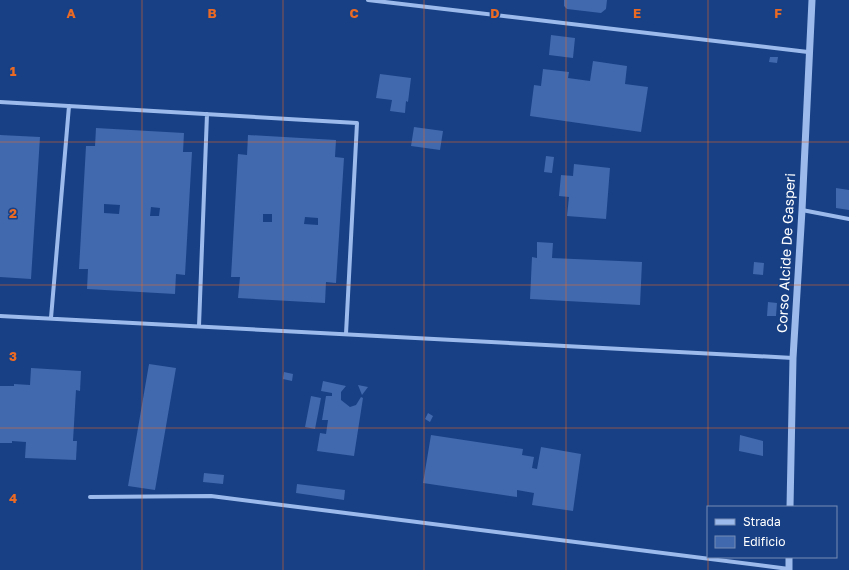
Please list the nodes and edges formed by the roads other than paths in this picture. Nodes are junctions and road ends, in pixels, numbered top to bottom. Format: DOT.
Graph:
graph roads {
  1 [pos="368,0"];
  2 [pos="812,0"];
  3 [pos="808,52"];
  4 [pos="0,102"];
  5 [pos="69,106"];
  6 [pos="207,114"];
  7 [pos="802,210"];
  8 [pos="849,219"];
  9 [pos="0,316"];
  10 [pos="51,318"];
  11 [pos="199,326"];
  12 [pos="346,334"];
  13 [pos="794,358"];
  14 [pos="90,497"];
  15 [pos="790,506"];
  16 [pos="789,558"];
  17 [pos="789,570"];
  1 -- 3 [label="street"];
  2 -- 3 [label="street, Corso Alcide De Gasperi"];
  3 -- 7 [label="street, Corso Alcide De Gasperi"];
  4 -- 5 [label="street"];
  5 -- 6 [label="street"];
  5 -- 10 [label="street"];
  6 -- 11 [label="street"];
  6 -- 12 [label="street"];
  7 -- 8 [label="street"];
  7 -- 13 [label="street, Corso Alcide De Gasperi"];
  9 -- 10 [label="street"];
  10 -- 11 [label="street"];
  11 -- 12 [label="street"];
  12 -- 13 [label="street"];
  13 -- 15 [label="street, Corso Alcide De Gasperi"];
  14 -- 17 [label="street"];
  16 -- 17 [label="street"];
}
